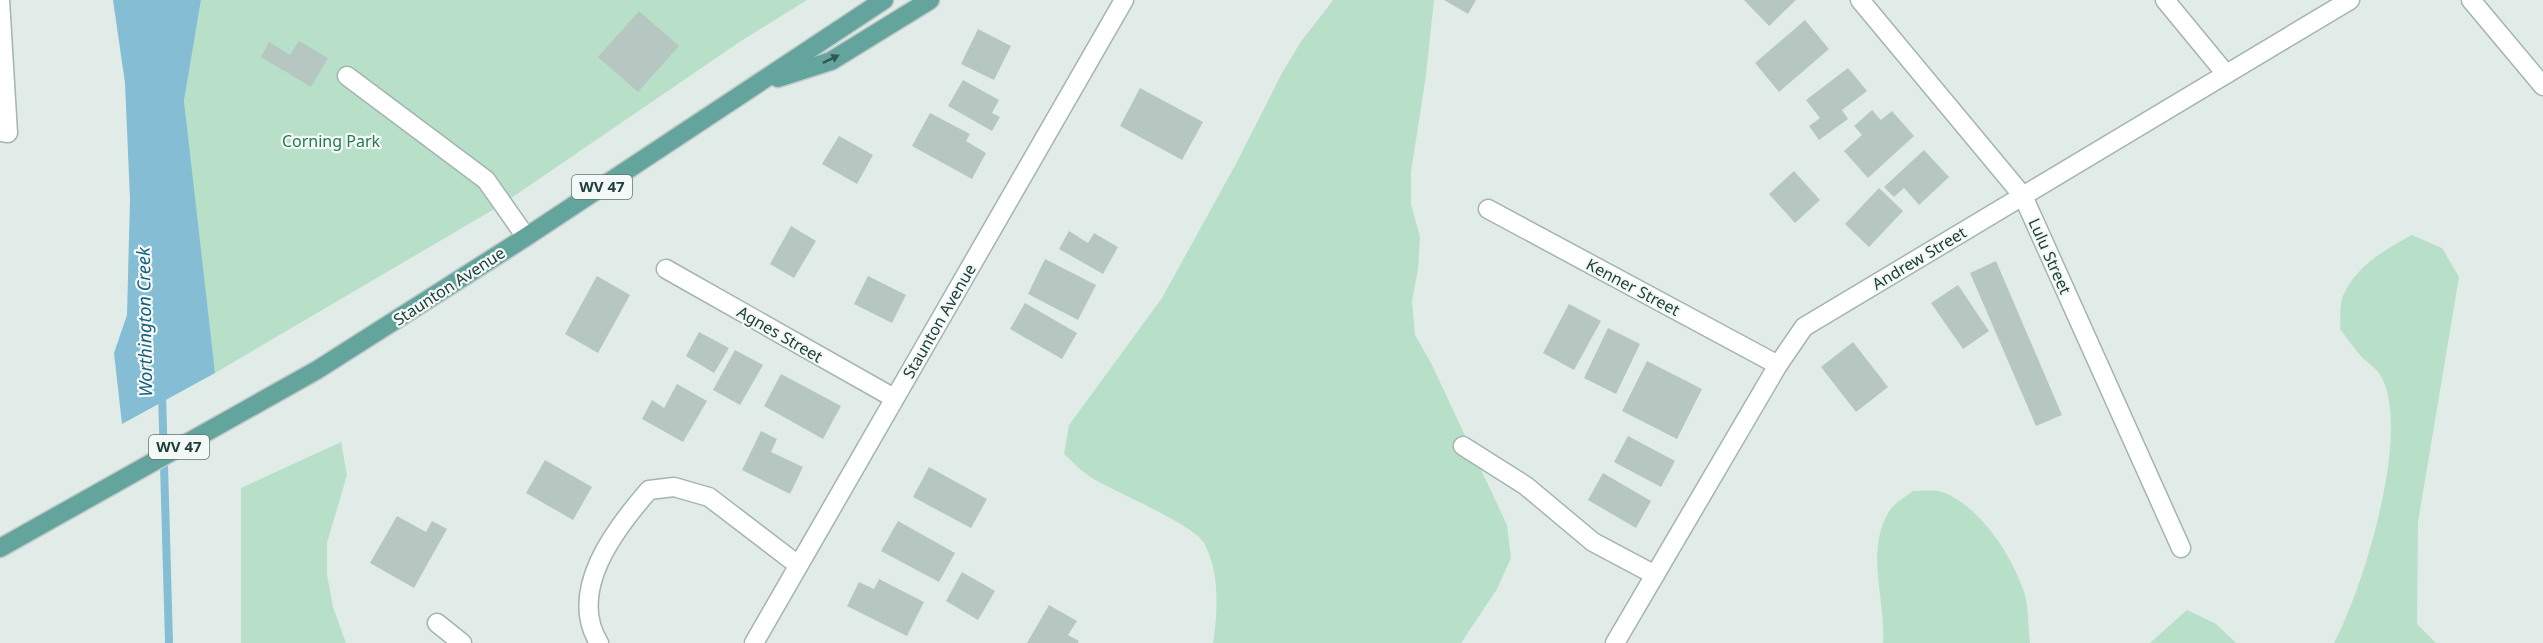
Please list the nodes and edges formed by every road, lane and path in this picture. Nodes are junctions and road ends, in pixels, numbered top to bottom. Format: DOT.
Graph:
graph roads {
  1 [pos="0,0"];
  2 [pos="884,0"];
  3 [pos="930,0"];
  4 [pos="1124,0"];
  5 [pos="1860,0"];
  6 [pos="2165,0"];
  7 [pos="2349,0"];
  8 [pos="2472,0"];
  9 [pos="2226,74"];
  10 [pos="347,76"];
  11 [pos="756,85"];
  12 [pos="2543,86"];
  13 [pos="0,132"];
  14 [pos="2023,196"];
  15 [pos="1488,209"];
  16 [pos="526,237"];
  17 [pos="666,269"];
  18 [pos="1778,365"];
  19 [pos="894,398"];
  20 [pos="1463,446"];
  21 [pos="0,548"];
  22 [pos="2181,548"];
  23 [pos="798,566"];
  24 [pos="1654,575"];
  25 [pos="437,623"];
  26 [pos="462,643"];
  27 [pos="599,643"];
  28 [pos="754,643"];
  29 [pos="1615,643"];
  1 -- 13 [label="street"];
  2 -- 11 [label="main road, Staunton Avenue / WV 47"];
  11 -- 3 [label="main road, one-way"];
  4 -- 19 [label="street, Staunton Avenue"];
  5 -- 14 [label="street, Lulu Street"];
  6 -- 9 [label="street"];
  7 -- 9 [label="street, Andrew Street"];
  8 -- 12 [label="street"];
  9 -- 14 [label="street, Andrew Street"];
  10 -- 16 [label="street"];
  11 -- 16 [label="main road, Staunton Avenue / WV 47"];
  14 -- 18 [label="street, Andrew Street"];
  14 -- 22 [label="street, Lulu Street"];
  15 -- 18 [label="street, Kenner Street"];
  16 -- 21 [label="main road, Staunton Avenue / WV 47"];
  17 -- 19 [label="street, Agnes Street"];
  18 -- 24 [label="street, Andrew Street"];
  19 -- 23 [label="street, Staunton Avenue"];
  20 -- 24 [label="street"];
  23 -- 27 [label="street"];
  23 -- 28 [label="street, Staunton Avenue"];
  24 -- 29 [label="street, Andrew Street"];
  25 -- 26 [label="street"];
}
